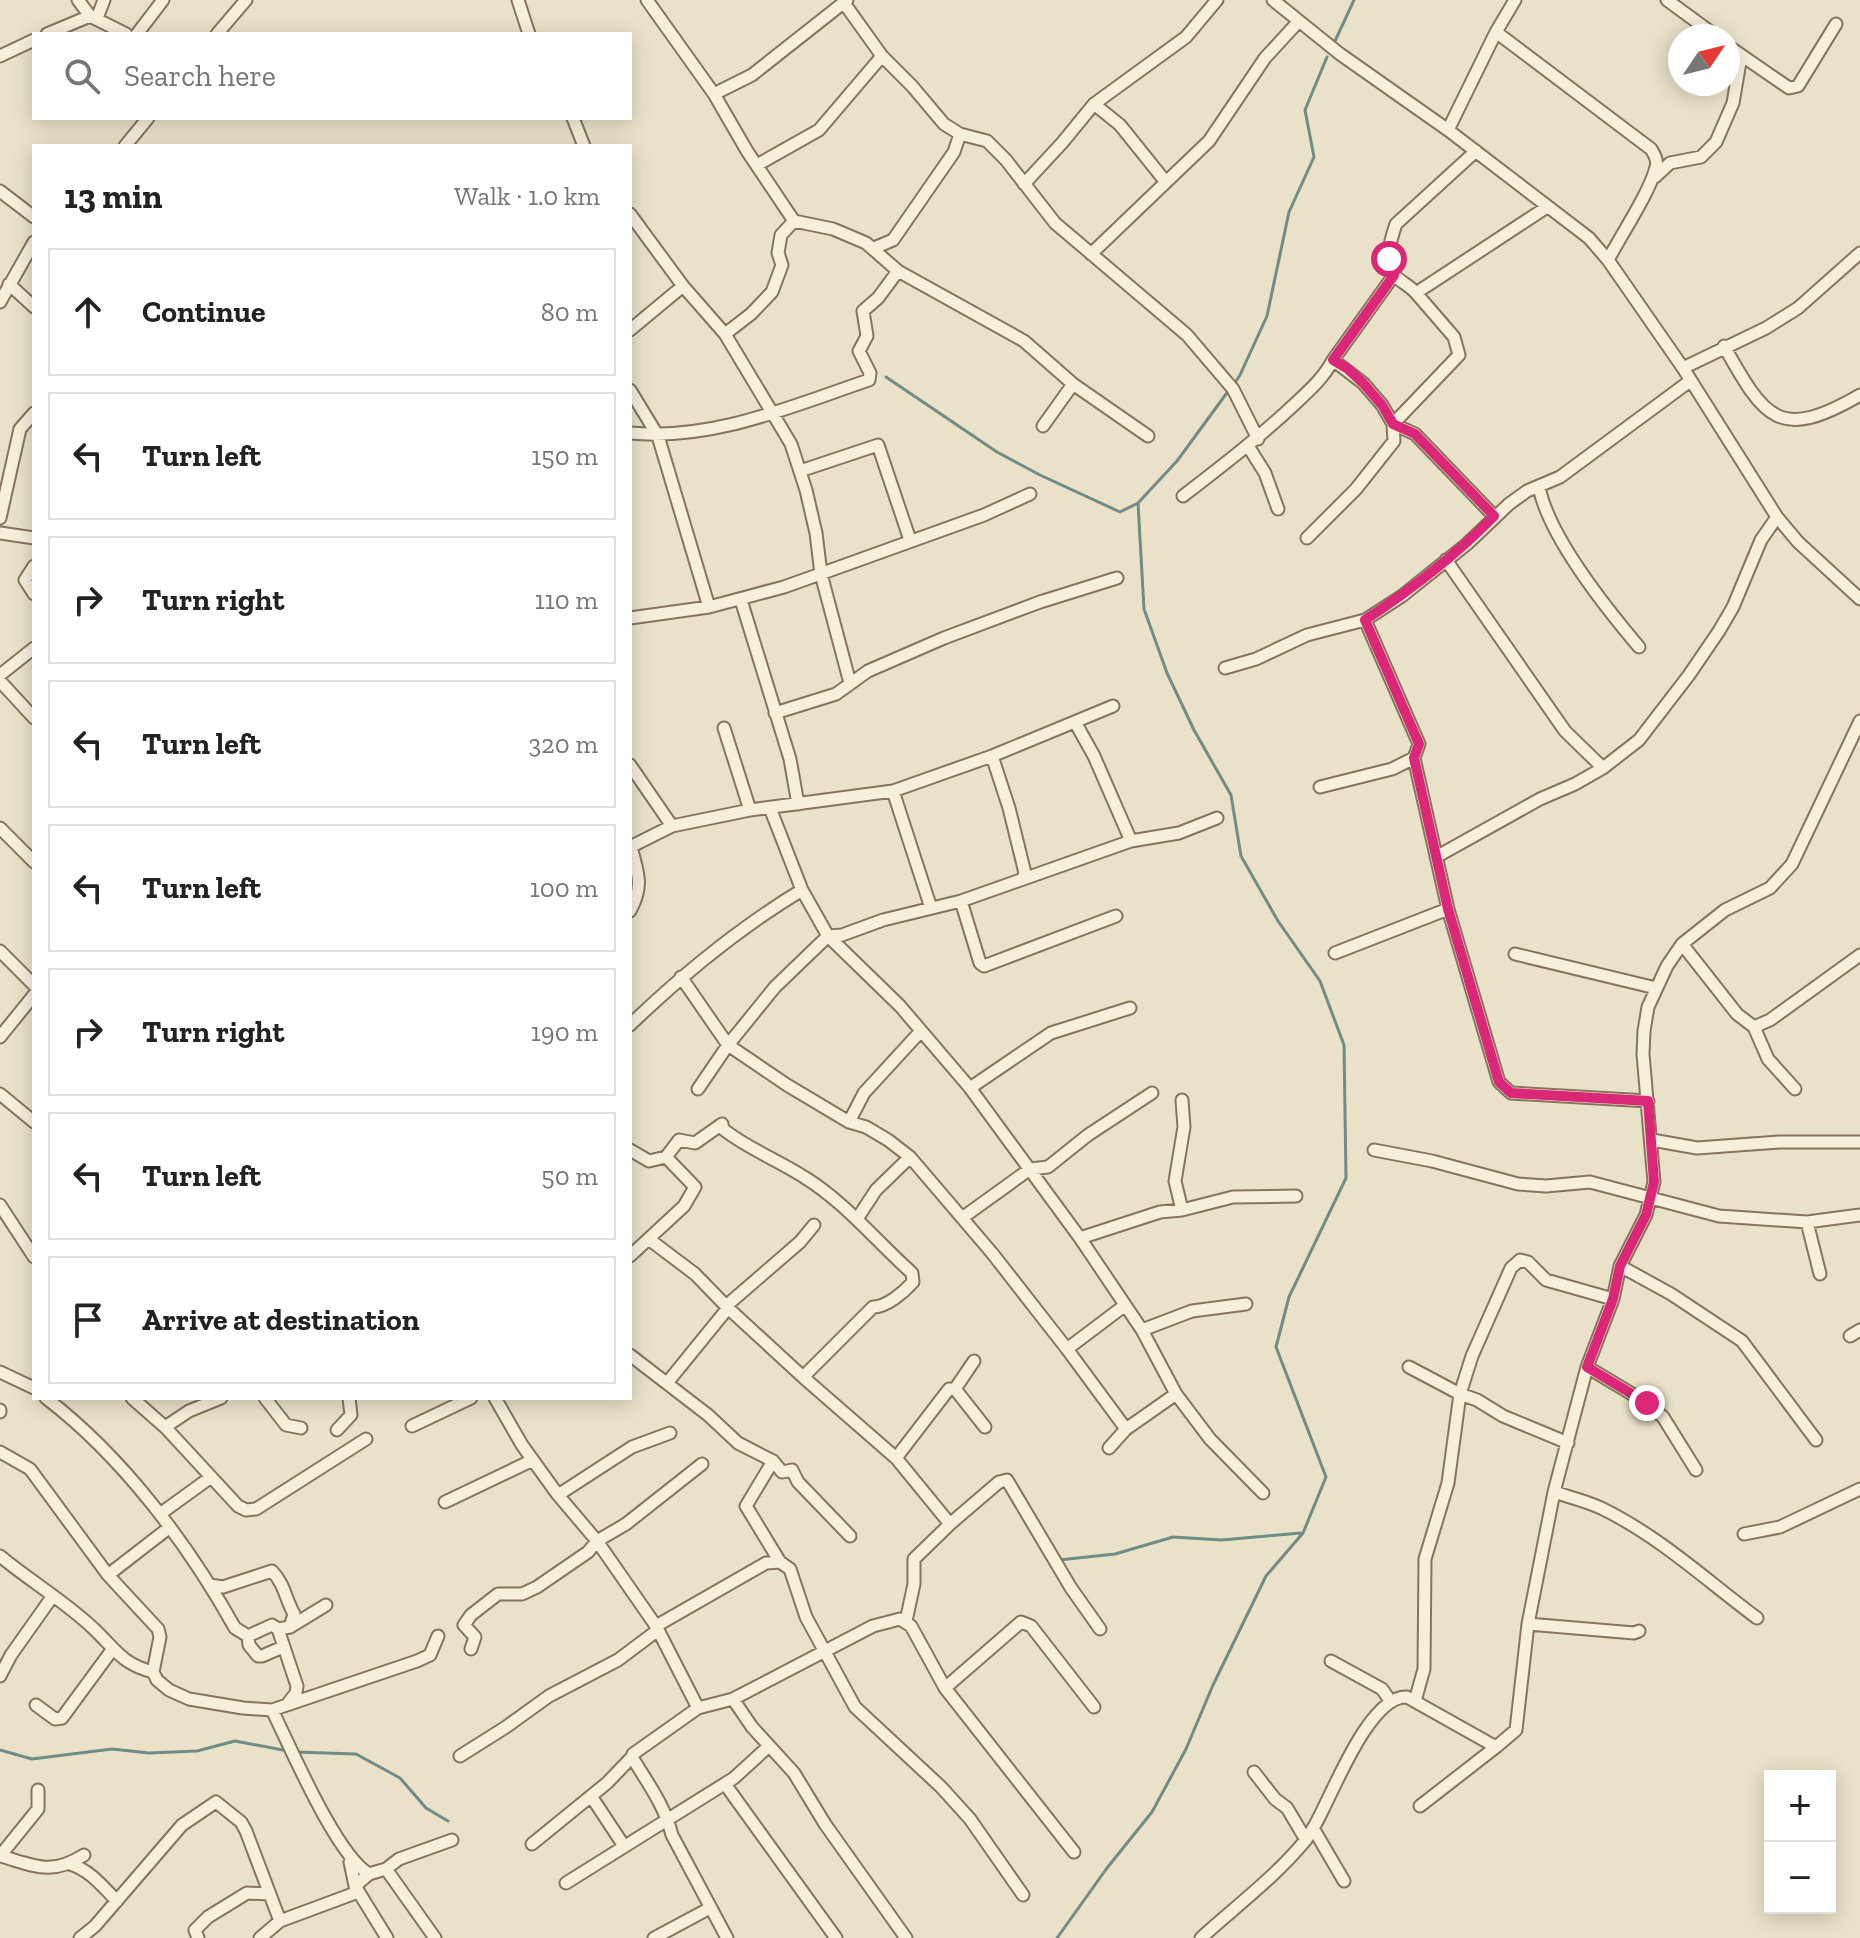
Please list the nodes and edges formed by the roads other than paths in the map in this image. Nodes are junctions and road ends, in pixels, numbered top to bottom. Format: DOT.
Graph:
graph roads {
  1 [pos="78,0"];
  2 [pos="104,0"];
  3 [pos="163,0"];
  4 [pos="246,0"];
  5 [pos="518,0"];
  6 [pos="647,0"];
  7 [pos="1217,0"];
  8 [pos="1273,0"];
  9 [pos="1515,0"];
  10 [pos="1667,0"];
  11 [pos="845,2"];
  12 [pos="94,17"];
  13 [pos="1299,21"];
  14 [pos="1700,24"];
  15 [pos="1836,24"];
  16 [pos="53,32"];
  17 [pos="122,32"];
  18 [pos="139,32"];
  19 [pos="219,32"];
  20 [pos="528,32"];
  21 [pos="1496,32"];
  22 [pos="32,41"];
  23 [pos="0,56"];
  24 [pos="882,56"];
  25 [pos="1741,56"];
  26 [pos="714,94"];
  27 [pos="1094,104"];
  28 [pos="146,120"];
  29 [pos="574,120"];
  30 [pos="1448,130"];
  31 [pos="960,134"];
  32 [pos="128,144"];
  33 [pos="583,144"];
  34 [pos="1476,151"];
  35 [pos="757,165"];
  36 [pos="1651,180"];
  37 [pos="1165,181"];
  38 [pos="1024,184"];
  39 [pos="0,191"];
  40 [pos="1547,207"];
  41 [pos="32,215"];
  42 [pos="632,217"];
  43 [pos="794,221"];
  44 [pos="32,245"];
  45 [pos="874,248"];
  46 [pos="1860,253"];
  47 [pos="1091,254"];
  48 [pos="1608,260"];
  49 [pos="898,271"];
  50 [pos="1394,275"];
  51 [pos="9,284"];
  52 [pos="683,286"];
  53 [pos="1416,293"];
  54 [pos="0,302"];
  55 [pos="32,305"];
  56 [pos="632,328"];
  57 [pos="725,334"];
  58 [pos="1724,346"];
  59 [pos="1333,360"];
  60 [pos="1683,368"];
  61 [pos="1690,381"];
  62 [pos="1073,384"];
  63 [pos="632,393"];
  64 [pos="1860,395"];
  65 [pos="774,414"];
  66 [pos="32,415"];
  67 [pos="1393,424"];
  68 [pos="1043,426"];
  69 [pos="632,433"];
  70 [pos="1415,434"];
  71 [pos="658,436"];
  72 [pos="1148,436"];
  73 [pos="1394,441"];
  74 [pos="1253,443"];
  75 [pos="800,471"];
  76 [pos="1539,487"];
  77 [pos="1030,494"];
  78 [pos="1183,496"];
  79 [pos="1278,509"];
  80 [pos="1494,516"];
  81 [pos="1777,517"];
  82 [pos="0,518"];
  83 [pos="0,533"];
  84 [pos="32,538"];
  85 [pos="1307,538"];
  86 [pos="910,540"];
  87 [pos="1446,560"];
  88 [pos="32,569"];
  89 [pos="821,574"];
  90 [pos="1117,578"];
  91 [pos="32,591"];
  92 [pos="1860,599"];
  93 [pos="741,600"];
  94 [pos="709,607"];
  95 [pos="632,618"];
  96 [pos="1365,620"];
  97 [pos="1639,647"];
  98 [pos="32,650"];
  99 [pos="1225,668"];
  100 [pos="0,678"];
  101 [pos="850,683"];
  102 [pos="1113,706"];
  103 [pos="775,713"];
  104 [pos="32,716"];
  105 [pos="1860,721"];
  106 [pos="1075,722"];
  107 [pos="724,728"];
  108 [pos="992,756"];
  109 [pos="1414,758"];
  110 [pos="632,768"];
  111 [pos="1603,768"];
  112 [pos="1320,787"];
  113 [pos="893,791"];
  114 [pos="798,804"];
  115 [pos="770,808"];
  116 [pos="750,810"];
  117 [pos="1217,818"];
  118 [pos="672,826"];
  119 [pos="0,828"];
  120 [pos="1131,841"];
  121 [pos="632,846"];
  122 [pos="632,850"];
  123 [pos="1436,857"];
  124 [pos="32,860"];
  125 [pos="1023,878"];
  126 [pos="802,890"];
  127 [pos="961,901"];
  128 [pos="632,907"];
  129 [pos="931,908"];
  130 [pos="1448,909"];
  131 [pos="1116,916"];
  132 [pos="828,936"];
  133 [pos="1682,944"];
  134 [pos="0,951"];
  135 [pos="1335,953"];
  136 [pos="1515,954"];
  137 [pos="1860,955"];
  138 [pos="681,977"];
  139 [pos="32,983"];
  140 [pos="1656,988"];
  141 [pos="32,997"];
  142 [pos="1130,1008"];
  143 [pos="632,1023"];
  144 [pos="1754,1027"];
  145 [pos="920,1032"];
  146 [pos="0,1037"];
  147 [pos="728,1045"];
  148 [pos="970,1088"];
  149 [pos="698,1089"];
  150 [pos="1795,1089"];
  151 [pos="1152,1093"];
  152 [pos="0,1094"];
  153 [pos="1182,1100"];
  154 [pos="1648,1101"];
  155 [pos="32,1120"];
  156 [pos="849,1122"];
  157 [pos="1652,1140"];
  158 [pos="1860,1142"];
  159 [pos="1374,1150"];
  160 [pos="632,1151"];
  161 [pos="666,1157"];
  162 [pos="910,1157"];
  163 [pos="1030,1169"];
  164 [pos="1296,1196"];
  165 [pos="1649,1198"];
  166 [pos="0,1205"];
  167 [pos="1182,1210"];
  168 [pos="1860,1215"];
  169 [pos="962,1218"];
  170 [pos="857,1219"];
  171 [pos="1807,1222"];
  172 [pos="814,1225"];
  173 [pos="1080,1238"];
  174 [pos="650,1240"];
  175 [pos="32,1254"];
  176 [pos="632,1254"];
  177 [pos="1620,1266"];
  178 [pos="1820,1274"];
  179 [pos="1613,1299"];
  180 [pos="1246,1304"];
  181 [pos="1124,1306"];
  182 [pos="727,1307"];
  183 [pos="1142,1330"];
  184 [pos="1067,1349"];
  185 [pos="632,1357"];
  186 [pos="974,1361"];
  187 [pos="1409,1367"];
  188 [pos="1587,1367"];
  189 [pos="0,1372"];
  190 [pos="803,1377"];
  191 [pos="667,1383"];
  192 [pos="32,1387"];
  193 [pos="955,1389"];
  194 [pos="1176,1394"];
  195 [pos="1460,1394"];
  196 [pos="134,1400"];
  197 [pos="216,1400"];
  198 [pos="267,1400"];
  199 [pos="349,1400"];
  200 [pos="467,1400"];
  201 [pos="496,1400"];
  202 [pos="60,1402"];
  203 [pos="412,1426"];
  204 [pos="165,1427"];
  205 [pos="985,1427"];
  206 [pos="301,1428"];
  207 [pos="1126,1429"];
  208 [pos="337,1430"];
  209 [pos="670,1433"];
  210 [pos="366,1439"];
  211 [pos="1816,1440"];
  212 [pos="1568,1443"];
  213 [pos="1109,1448"];
  214 [pos="0,1452"];
  215 [pos="896,1458"];
  216 [pos="533,1460"];
  217 [pos="773,1461"];
  218 [pos="702,1464"];
  219 [pos="1696,1470"];
  220 [pos="211,1477"];
  221 [pos="1860,1489"];
  222 [pos="1554,1492"];
  223 [pos="1263,1493"];
  224 [pos="558,1495"];
  225 [pos="445,1502"];
  226 [pos="160,1514"];
  227 [pos="950,1524"];
  228 [pos="170,1527"];
  229 [pos="1744,1534"];
  230 [pos="850,1536"];
  231 [pos="597,1541"];
  232 [pos="2,1562"];
  233 [pos="780,1562"];
  234 [pos="108,1575"];
  235 [pos="210,1585"];
  236 [pos="52,1597"];
  237 [pos="326,1605"];
  238 [pos="1757,1618"];
  239 [pos="906,1621"];
  240 [pos="1528,1624"];
  241 [pos="290,1627"];
  242 [pos="657,1628"];
  243 [pos="278,1629"];
  244 [pos="1100,1629"];
  245 [pos="1639,1631"];
  246 [pos="248,1636"];
  247 [pos="438,1636"];
  248 [pos="283,1647"];
  249 [pos="471,1649"];
  250 [pos="112,1650"];
  251 [pos="824,1652"];
  252 [pos="1331,1661"];
  253 [pos="153,1672"];
  254 [pos="0,1676"];
  255 [pos="945,1688"];
  256 [pos="733,1699"];
  257 [pos="1415,1701"];
  258 [pos="289,1702"];
  259 [pos="1391,1702"];
  260 [pos="36,1705"];
  261 [pos="1094,1707"];
  262 [pos="698,1708"];
  263 [pos="272,1710"];
  264 [pos="769,1746"];
  265 [pos="1496,1747"];
  266 [pos="460,1756"];
  267 [pos="632,1757"];
  268 [pos="1254,1772"];
  269 [pos="725,1784"];
  270 [pos="38,1790"];
  271 [pos="591,1796"];
  272 [pos="1420,1806"];
  273 [pos="669,1819"];
  274 [pos="1313,1828"];
  275 [pos="452,1840"];
  276 [pos="1306,1840"];
  277 [pos="532,1844"];
  278 [pos="624,1846"];
  279 [pos="1074,1852"];
  280 [pos="1,1854"];
  281 [pos="84,1855"];
  282 [pos="349,1857"];
  283 [pos="70,1864"];
  284 [pos="386,1869"];
  285 [pos="369,1874"];
  286 [pos="1344,1881"];
  287 [pos="566,1883"];
  288 [pos="356,1889"];
  289 [pos="270,1894"];
  290 [pos="1023,1895"];
  291 [pos="117,1901"];
  292 [pos="710,1908"];
  293 [pos="280,1921"];
  294 [pos="80,1938"];
  295 [pos="198,1938"];
  296 [pos="260,1938"];
  297 [pos="387,1938"];
  298 [pos="435,1938"];
  299 [pos="654,1938"];
  300 [pos="727,1938"];
  301 [pos="836,1938"];
  302 [pos="906,1938"];
  303 [pos="1201,1938"];
  1 -- 12 [label="street"];
  2 -- 12 [label="street"];
  3 -- 18 [label="street"];
  4 -- 19 [label="street"];
  5 -- 20 [label="street"];
  6 -- 26 [label="street"];
  7 -- 27 [label="street"];
  8 -- 13 [label="street"];
  9 -- 21 [label="street"];
  10 -- 14 [label="street"];
  11 -- 24 [label="street"];
  11 -- 26 [label="street"];
  12 -- 16 [label="street"];
  12 -- 17 [label="street"];
  13 -- 30 [label="street"];
  13 -- 37 [label="street"];
  15 -- 25 [label="street"];
  21 -- 30 [label="street"];
  21 -- 36 [label="street"];
  22 -- 23 [label="street"];
  24 -- 31 [label="street"];
  24 -- 35 [label="street"];
  25 -- 36 [label="street"];
  26 -- 35 [label="street"];
  27 -- 37 [label="street"];
  27 -- 38 [label="street"];
  28 -- 32 [label="street"];
  29 -- 33 [label="street"];
  30 -- 34 [label="street"];
  31 -- 38 [label="street"];
  31 -- 45 [label="street"];
  34 -- 40 [label="street"];
  34 -- 50 [label="street"];
  35 -- 43 [label="street"];
  36 -- 48 [label="street"];
  37 -- 47 [label="street"];
  38 -- 47 [label="street"];
  39 -- 41 [label="street"];
  40 -- 48 [label="street"];
  40 -- 53 [label="street"];
  42 -- 52 [label="street"];
  43 -- 45 [label="street"];
  43 -- 57 [label="street"];
  44 -- 51 [label="street"];
  45 -- 49 [label="street"];
  46 -- 58 [label="street"];
  47 -- 74 [label="street"];
  48 -- 60 [label="street"];
  49 -- 62 [label="street"];
  49 -- 65 [label="street"];
  50 -- 53 [label="street"];
  50 -- 59 [label="street"];
  51 -- 54 [label="street"];
  51 -- 55 [label="street"];
  52 -- 56 [label="street"];
  52 -- 57 [label="street"];
  53 -- 67 [label="street"];
  57 -- 65 [label="street"];
  58 -- 60 [label="street"];
  58 -- 64 [label="street"];
  59 -- 67 [label="street"];
  59 -- 74 [label="street"];
  60 -- 61 [label="street"];
  61 -- 76 [label="street"];
  61 -- 81 [label="street"];
  62 -- 68 [label="street"];
  62 -- 72 [label="street"];
  63 -- 71 [label="street"];
  65 -- 71 [label="street"];
  65 -- 75 [label="street"];
  66 -- 82 [label="street"];
  67 -- 70 [label="street"];
  67 -- 73 [label="street"];
  69 -- 71 [label="street"];
  70 -- 73 [label="street"];
  70 -- 80 [label="street"];
  71 -- 94 [label="street"];
  73 -- 85 [label="street"];
  74 -- 78 [label="street"];
  74 -- 79 [label="street"];
  75 -- 86 [label="street"];
  75 -- 89 [label="street"];
  76 -- 80 [label="street"];
  76 -- 97 [label="street"];
  77 -- 86 [label="street"];
  80 -- 87 [label="street"];
  81 -- 92 [label="street"];
  81 -- 111 [label="street"];
  83 -- 84 [label="street"];
  86 -- 89 [label="street"];
  87 -- 96 [label="street"];
  87 -- 111 [label="street"];
  88 -- 91 [label="street"];
  89 -- 93 [label="street"];
  89 -- 101 [label="street"];
  90 -- 101 [label="street"];
  93 -- 94 [label="street"];
  93 -- 103 [label="street"];
  94 -- 95 [label="street"];
  96 -- 99 [label="street"];
  96 -- 109 [label="street"];
  98 -- 100 [label="street"];
  100 -- 104 [label="street"];
  101 -- 103 [label="street"];
  102 -- 106 [label="street"];
  103 -- 114 [label="street"];
  105 -- 133 [label="street"];
  106 -- 108 [label="street"];
  106 -- 120 [label="street"];
  107 -- 116 [label="street"];
  108 -- 113 [label="street"];
  108 -- 125 [label="street"];
  109 -- 112 [label="street"];
  109 -- 123 [label="street"];
  110 -- 118 [label="street"];
  111 -- 123 [label="street"];
  113 -- 114 [label="street"];
  113 -- 129 [label="street"];
  114 -- 115 [label="street"];
  115 -- 116 [label="street"];
  115 -- 126 [label="street"];
  116 -- 118 [label="street"];
  117 -- 120 [label="street"];
  118 -- 121 [label="street"];
  119 -- 124 [label="street"];
  120 -- 125 [label="street"];
  122 -- 128 [label="street"];
  123 -- 130 [label="street"];
  125 -- 127 [label="street"];
  126 -- 132 [label="street"];
  126 -- 138 [label="street"];
  127 -- 129 [label="street"];
  127 -- 131 [label="street"];
  129 -- 132 [label="street"];
  130 -- 135 [label="street"];
  130 -- 154 [label="street"];
  132 -- 145 [label="street"];
  132 -- 147 [label="street"];
  133 -- 140 [label="street"];
  133 -- 144 [label="street"];
  134 -- 139 [label="street"];
  136 -- 140 [label="street"];
  137 -- 144 [label="street"];
  138 -- 143 [label="street"];
  138 -- 147 [label="street"];
  140 -- 154 [label="street"];
  141 -- 146 [label="street"];
  142 -- 148 [label="street"];
  144 -- 150 [label="street"];
  145 -- 148 [label="street"];
  145 -- 156 [label="street"];
  147 -- 149 [label="street"];
  147 -- 156 [label="street"];
  148 -- 163 [label="street"];
  151 -- 163 [label="street"];
  152 -- 155 [label="street"];
  153 -- 167 [label="street"];
  154 -- 157 [label="street"];
  156 -- 162 [label="street"];
  157 -- 158 [label="street"];
  157 -- 165 [label="street"];
  159 -- 165 [label="street"];
  160 -- 161 [label="street"];
  161 -- 170 [label="street"];
  161 -- 174 [label="street"];
  162 -- 169 [label="street"];
  162 -- 170 [label="street"];
  163 -- 169 [label="street"];
  163 -- 173 [label="street"];
  164 -- 167 [label="street"];
  165 -- 171 [label="street"];
  165 -- 177 [label="street"];
  166 -- 175 [label="street"];
  167 -- 173 [label="street"];
  168 -- 171 [label="street"];
  169 -- 184 [label="street"];
  170 -- 190 [label="street"];
  171 -- 178 [label="street"];
  172 -- 182 [label="street"];
  173 -- 181 [label="street"];
  174 -- 176 [label="street"];
  174 -- 182 [label="street"];
  177 -- 179 [label="street"];
  177 -- 211 [label="street"];
  179 -- 188 [label="street"];
  179 -- 195 [label="street"];
  180 -- 183 [label="street"];
  181 -- 183 [label="street"];
  181 -- 184 [label="street"];
  182 -- 190 [label="street"];
  182 -- 191 [label="street"];
  183 -- 194 [label="street"];
  184 -- 207 [label="street"];
  185 -- 191 [label="street"];
  186 -- 193 [label="street"];
  187 -- 195 [label="street"];
  188 -- 212 [label="street"];
  188 -- 219 [label="street"];
  189 -- 192 [label="street"];
  190 -- 215 [label="street"];
  191 -- 217 [label="street"];
  193 -- 205 [label="street"];
  193 -- 215 [label="street"];
  194 -- 207 [label="street"];
  194 -- 223 [label="street"];
  195 -- 212 [label="street"];
  195 -- 257 [label="street"];
  196 -- 204 [label="street"];
  197 -- 204 [label="street"];
  198 -- 206 [label="street"];
  199 -- 208 [label="street"];
  200 -- 203 [label="street"];
  201 -- 216 [label="street"];
  202 -- 226 [label="street"];
  204 -- 220 [label="street"];
  207 -- 213 [label="street"];
  209 -- 224 [label="street"];
  210 -- 220 [label="street"];
  212 -- 222 [label="street"];
  214 -- 234 [label="street"];
  215 -- 227 [label="street"];
  216 -- 224 [label="street"];
  216 -- 225 [label="street"];
  217 -- 230 [label="street"];
  217 -- 233 [label="street"];
  218 -- 231 [label="street"];
  220 -- 226 [label="street"];
  221 -- 229 [label="street"];
  222 -- 238 [label="street"];
  222 -- 240 [label="street"];
  224 -- 231 [label="street"];
  226 -- 228 [label="street"];
  227 -- 239 [label="street"];
  227 -- 244 [label="street"];
  228 -- 234 [label="street"];
  228 -- 235 [label="street"];
  231 -- 242 [label="street"];
  231 -- 249 [label="street"];
  232 -- 236 [label="street"];
  233 -- 242 [label="street"];
  233 -- 251 [label="street"];
  234 -- 253 [label="street"];
  235 -- 241 [label="street"];
  235 -- 246 [label="street"];
  236 -- 250 [label="street"];
  236 -- 254 [label="street"];
  237 -- 241 [label="street"];
  239 -- 251 [label="street"];
  239 -- 255 [label="street"];
  240 -- 245 [label="street"];
  240 -- 265 [label="street"];
  241 -- 243 [label="street"];
  242 -- 262 [label="street"];
  242 -- 266 [label="street"];
  243 -- 246 [label="street"];
  243 -- 248 [label="street"];
  246 -- 248 [label="street"];
  247 -- 258 [label="street"];
  248 -- 258 [label="street"];
  250 -- 253 [label="street"];
  250 -- 260 [label="street"];
  251 -- 256 [label="street"];
  251 -- 290 [label="street"];
  252 -- 259 [label="street"];
  253 -- 263 [label="street"];
  255 -- 261 [label="street"];
  255 -- 279 [label="street"];
  256 -- 262 [label="street"];
  256 -- 264 [label="street"];
  257 -- 259 [label="street"];
  257 -- 265 [label="street"];
  258 -- 263 [label="street"];
  259 -- 274 [label="street"];
  262 -- 267 [label="street"];
  263 -- 282 [label="street"];
  264 -- 269 [label="street"];
  264 -- 302 [label="street"];
  265 -- 272 [label="street"];
  267 -- 271 [label="street"];
  267 -- 273 [label="street"];
  268 -- 276 [label="street"];
  269 -- 273 [label="street"];
  269 -- 301 [label="street"];
  270 -- 280 [label="street"];
  271 -- 277 [label="street"];
  271 -- 278 [label="street"];
  273 -- 278 [label="street"];
  273 -- 292 [label="street"];
  274 -- 276 [label="street"];
  274 -- 286 [label="street"];
  275 -- 284 [label="street"];
  276 -- 303 [label="street"];
  278 -- 287 [label="street"];
  280 -- 283 [label="street"];
  281 -- 283 [label="street"];
  282 -- 285 [label="street"];
  282 -- 288 [label="street"];
  283 -- 291 [label="street"];
  284 -- 285 [label="street"];
  284 -- 298 [label="street"];
  285 -- 288 [label="street"];
  288 -- 293 [label="street"];
  288 -- 297 [label="street"];
  289 -- 291 [label="street"];
  289 -- 293 [label="street"];
  289 -- 295 [label="street"];
  291 -- 294 [label="street"];
  292 -- 299 [label="street"];
  292 -- 300 [label="street"];
  293 -- 296 [label="street"];
}
